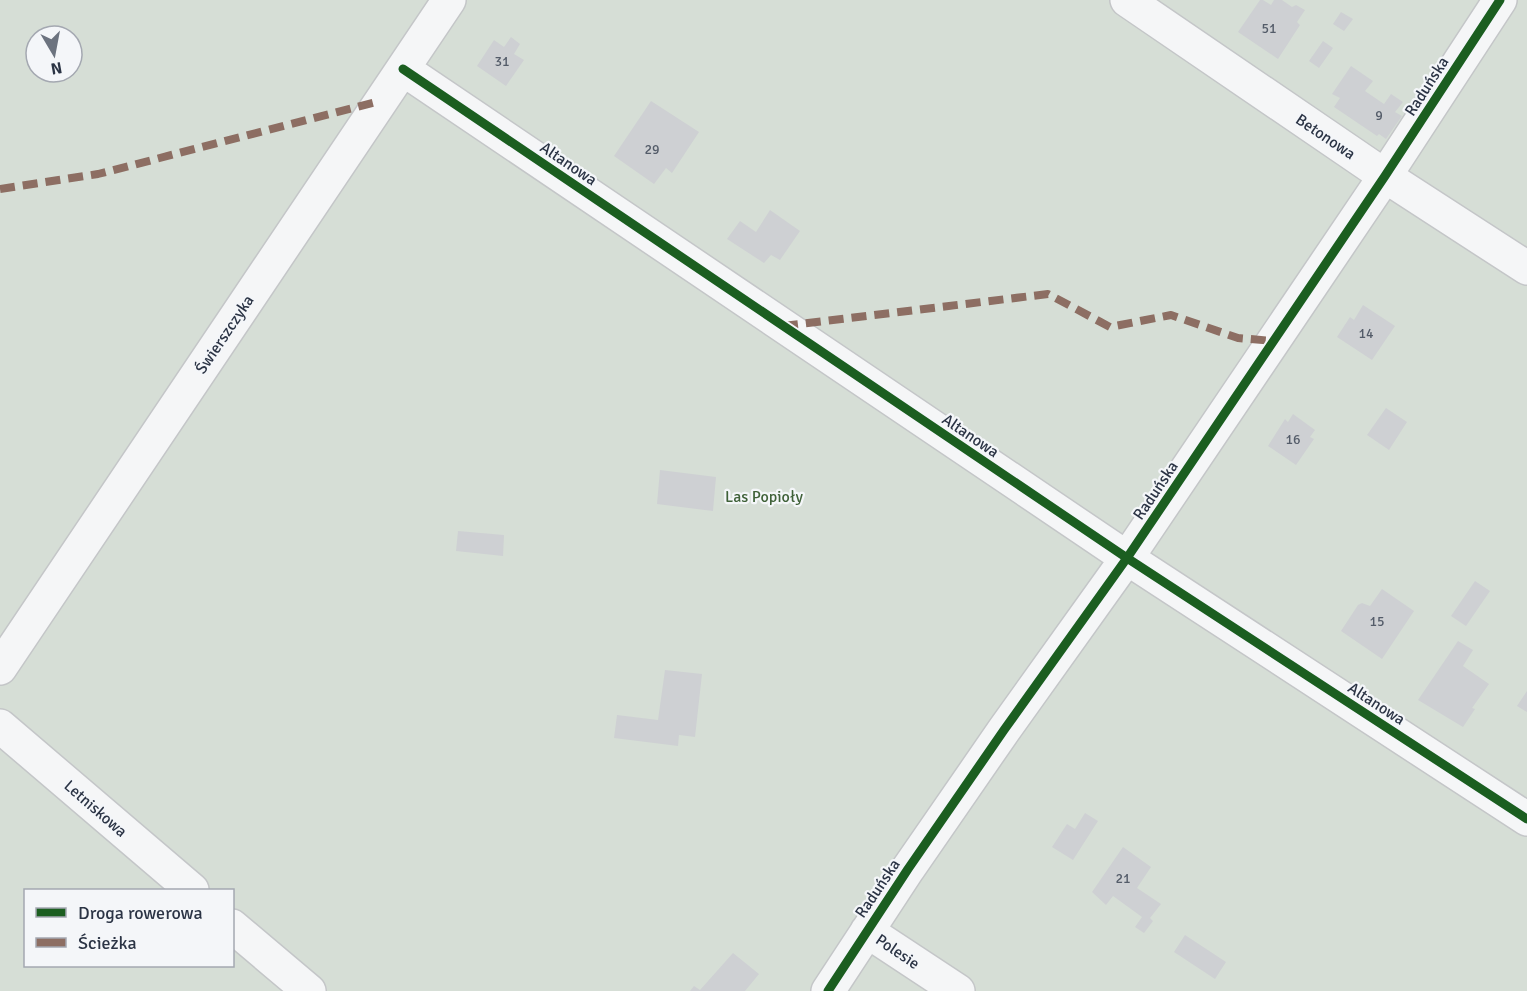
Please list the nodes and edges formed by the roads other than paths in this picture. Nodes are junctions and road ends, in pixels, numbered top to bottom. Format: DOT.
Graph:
graph roads {
  1 [pos="449,0"];
  2 [pos="1127,0"];
  3 [pos="1500,0"];
  4 [pos="403,69"];
  5 [pos="1385,176"];
  6 [pos="1527,268"];
  7 [pos="1127,558"];
  8 [pos="0,668"];
  9 [pos="0,726"];
  10 [pos="1527,819"];
  11 [pos="190,889"];
  12 [pos="234,928"];
  13 [pos="867,931"];
  14 [pos="309,991"];
  15 [pos="828,991"];
  16 [pos="958,991"];
  1 -- 4 [label="street, Świerszczyka"];
  2 -- 5 [label="street, Betonowa"];
  3 -- 5 [label="street, Raduńska"];
  4 -- 7 [label="street, Altanowa"];
  4 -- 8 [label="street, Świerszczyka"];
  5 -- 6 [label="street, Betonowa"];
  5 -- 7 [label="street, Raduńska"];
  7 -- 10 [label="street, Altanowa"];
  7 -- 13 [label="street, Raduńska"];
  9 -- 11 [label="street, Letniskowa"];
  12 -- 14 [label="street"];
  13 -- 15 [label="street, Raduńska"];
  13 -- 16 [label="street, Polesie"];
}
